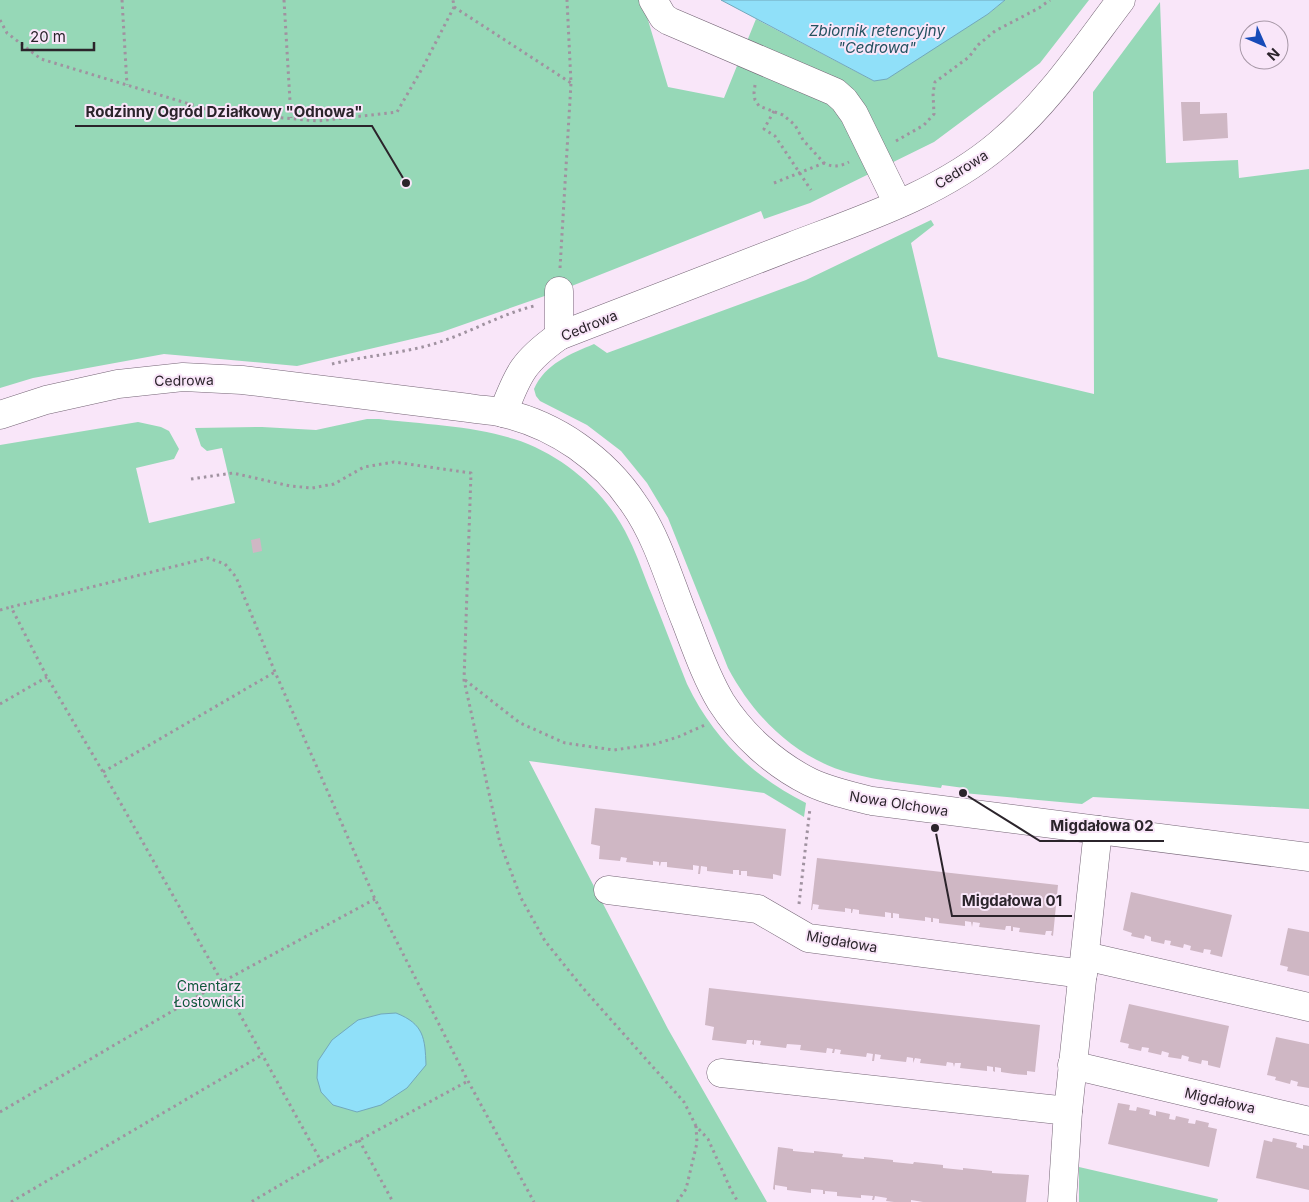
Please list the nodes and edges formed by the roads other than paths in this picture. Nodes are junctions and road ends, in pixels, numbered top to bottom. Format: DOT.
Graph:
graph roads {
  1 [pos="654,0"];
  2 [pos="1121,0"];
  3 [pos="898,204"];
  4 [pos="548,298"];
  5 [pos="559,336"];
  6 [pos="503,413"];
  7 [pos="0,415"];
  8 [pos="1098,830"];
  9 [pos="1309,857"];
  10 [pos="608,890"];
  11 [pos="1084,965"];
  12 [pos="1309,1007"];
  13 [pos="1072,1065"];
  14 [pos="721,1073"];
  15 [pos="1068,1110"];
  16 [pos="1309,1121"];
  17 [pos="1062,1202"];
  1 -- 3 [label="street"];
  2 -- 3 [label="street, Cedrowa"];
  3 -- 5 [label="street, Cedrowa"];
  4 -- 5 [label="street"];
  5 -- 6 [label="street, Cedrowa"];
  6 -- 7 [label="street, Cedrowa"];
  6 -- 8 [label="street, Nowa Olchowa"];
  8 -- 9 [label="street, Nowa Olchowa"];
  8 -- 11 [label="street"];
  10 -- 11 [label="street, Migdałowa"];
  11 -- 12 [label="street, Migdałowa"];
  11 -- 13 [label="street"];
  13 -- 15 [label="street"];
  13 -- 16 [label="street, Migdałowa"];
  14 -- 15 [label="street"];
  15 -- 17 [label="street"];
}
